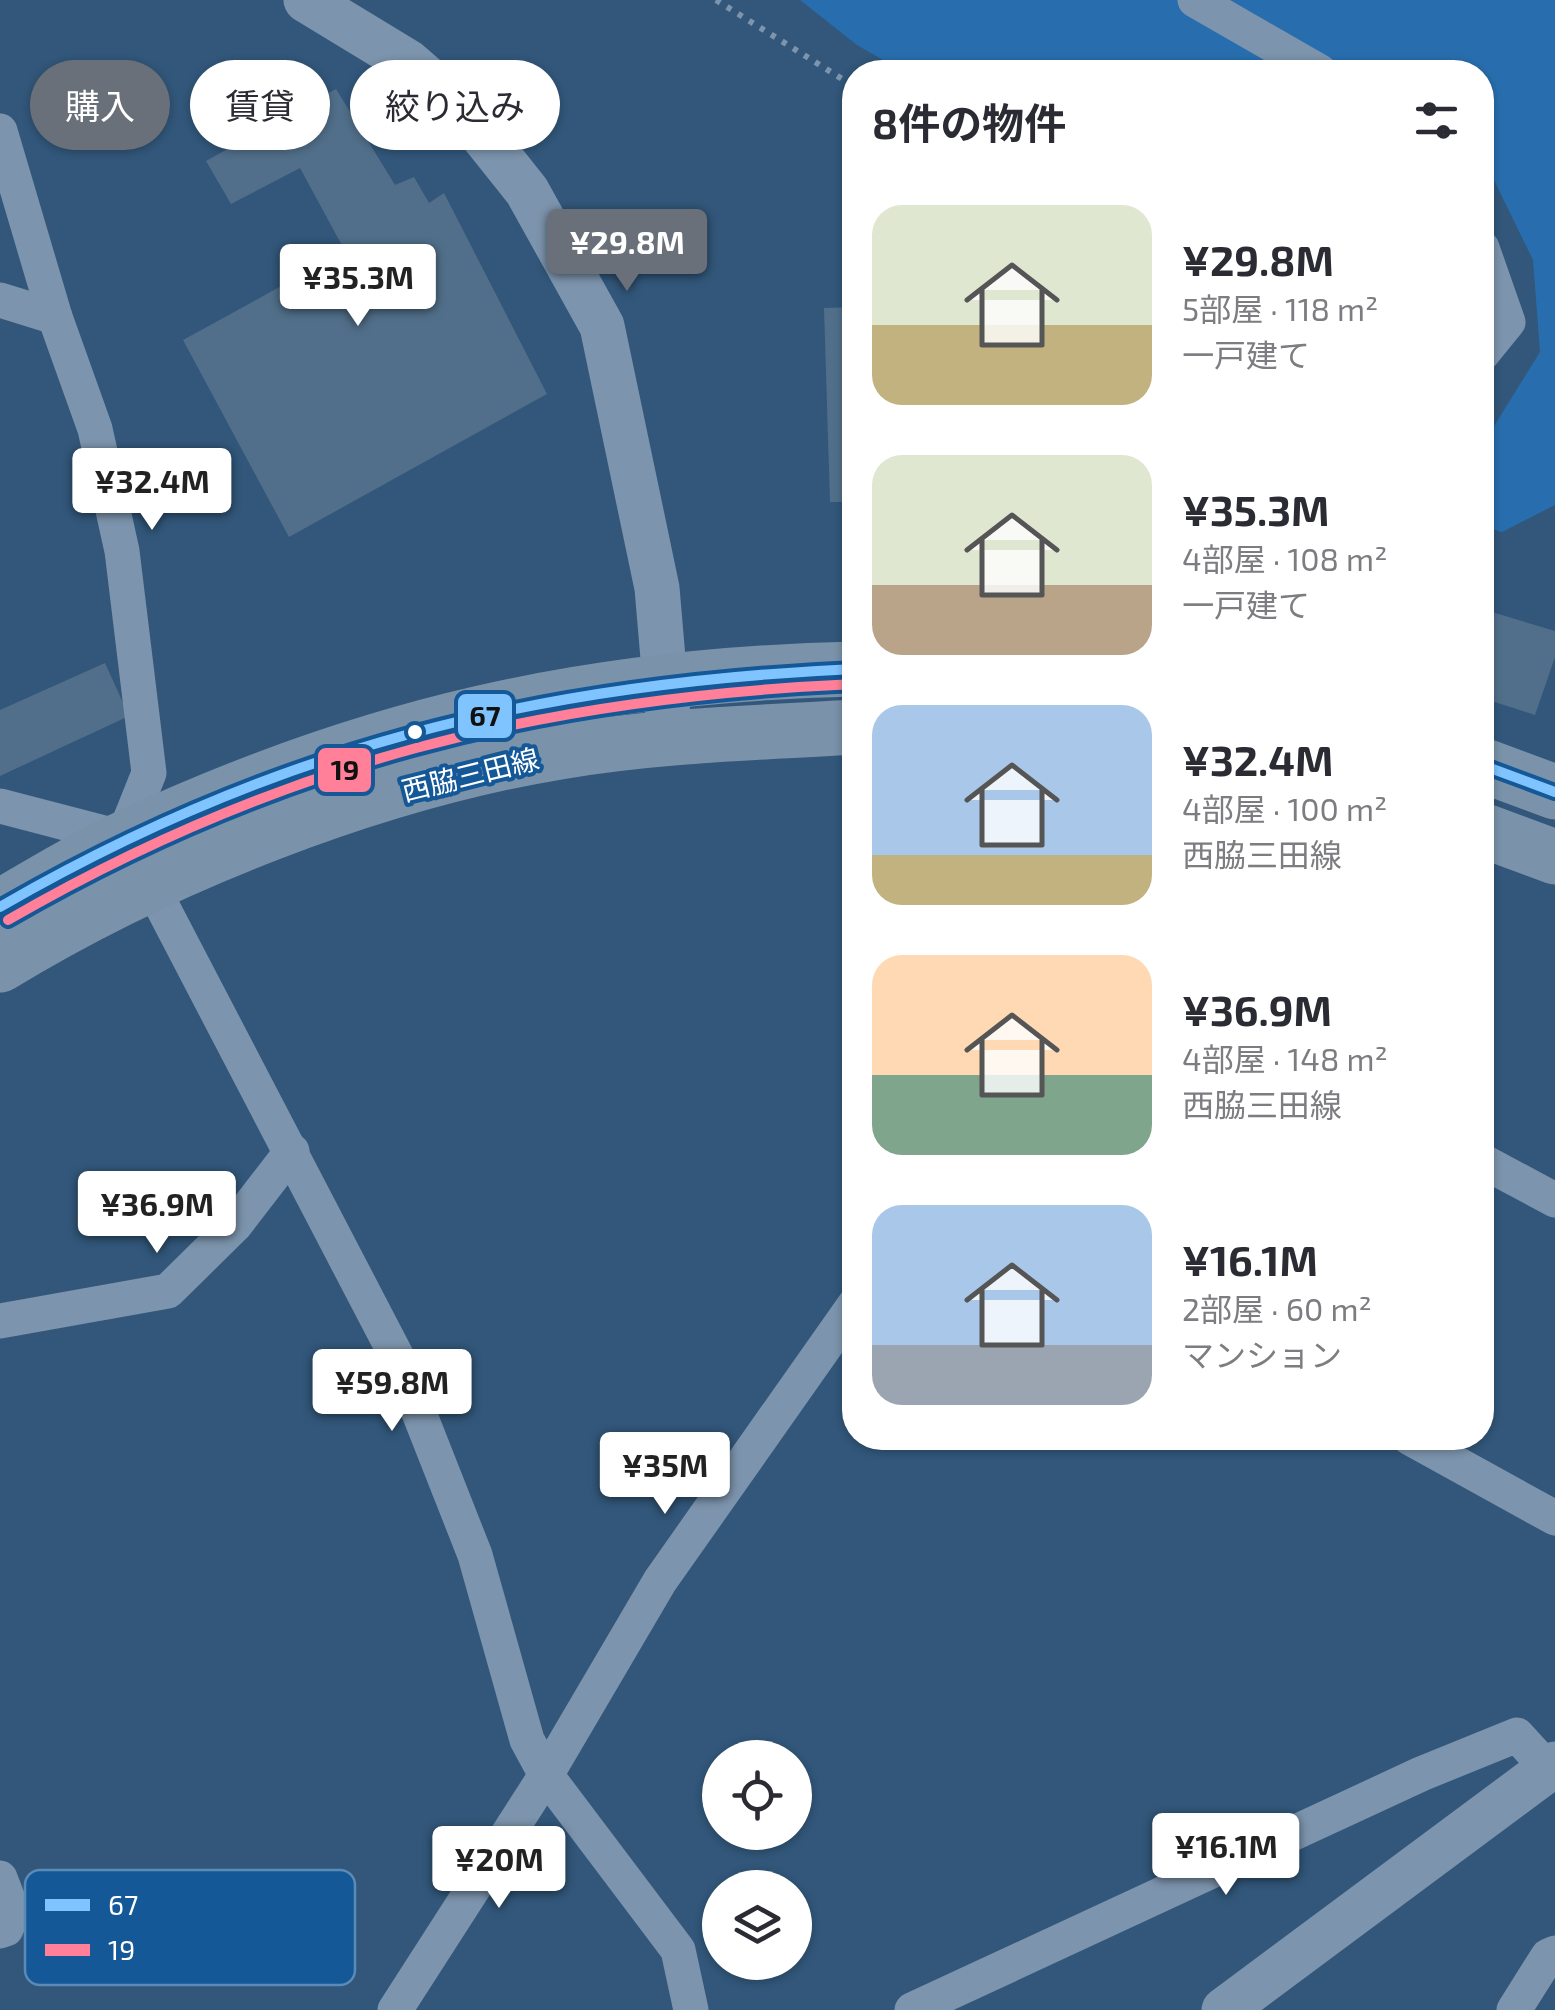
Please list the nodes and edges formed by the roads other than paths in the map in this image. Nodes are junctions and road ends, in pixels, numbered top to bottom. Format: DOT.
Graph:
graph roads {
  1 [pos="306,0"];
  2 [pos="1195,0"];
  3 [pos="1299,60"];
  4 [pos="0,130"];
  5 [pos="1494,282"];
  6 [pos="0,300"];
  7 [pos="54,317"];
  8 [pos="1494,339"];
  9 [pos="842,670"];
  10 [pos="666,679"];
  11 [pos="842,729"];
  12 [pos="670,739"];
  13 [pos="1494,769"];
  14 [pos="1555,792"];
  15 [pos="0,806"];
  16 [pos="1494,834"];
  17 [pos="1555,856"];
  18 [pos="137,861"];
  19 [pos="0,907"];
  20 [pos="0,965"];
  21 [pos="292,1152"];
  22 [pos="1494,1167"];
  23 [pos="1555,1200"];
  24 [pos="0,1321"];
  25 [pos="842,1322"];
  26 [pos="1432,1450"];
  27 [pos="1555,1518"];
  28 [pos="1552,1767"];
  29 [pos="546,1775"];
  30 [pos="0,1878"];
  31 [pos="0,1931"];
  32 [pos="1555,1953"];
  33 [pos="396,2010"];
  34 [pos="691,2010"];
  35 [pos="912,2010"];
  36 [pos="1224,2010"];
  37 [pos="1514,2010"];
  1 -- 10 [label="street"];
  2 -- 3 [label="street"];
  4 -- 7 [label="street"];
  5 -- 8 [label="street"];
  6 -- 7 [label="street"];
  7 -- 18 [label="street"];
  9 -- 10 [label="main road, 西脇三田線"];
  10 -- 12 [label="street"];
  10 -- 18 [label="main road, 西脇三田線"];
  11 -- 12 [label="main road, 西脇三田線"];
  12 -- 18 [label="main road, 西脇三田線"];
  13 -- 14 [label="main road"];
  15 -- 18 [label="street"];
  16 -- 17 [label="main road"];
  18 -- 19 [label="main road, 西脇三田線"];
  18 -- 20 [label="main road, 西脇三田線"];
  18 -- 21 [label="street"];
  21 -- 24 [label="street"];
  21 -- 29 [label="street"];
  22 -- 23 [label="street"];
  25 -- 29 [label="street"];
  26 -- 27 [label="street"];
  28 -- 35 [label="street"];
  28 -- 36 [label="street"];
  29 -- 33 [label="street"];
  29 -- 34 [label="street"];
  30 -- 31 [label="street"];
  32 -- 37 [label="street"];
}
